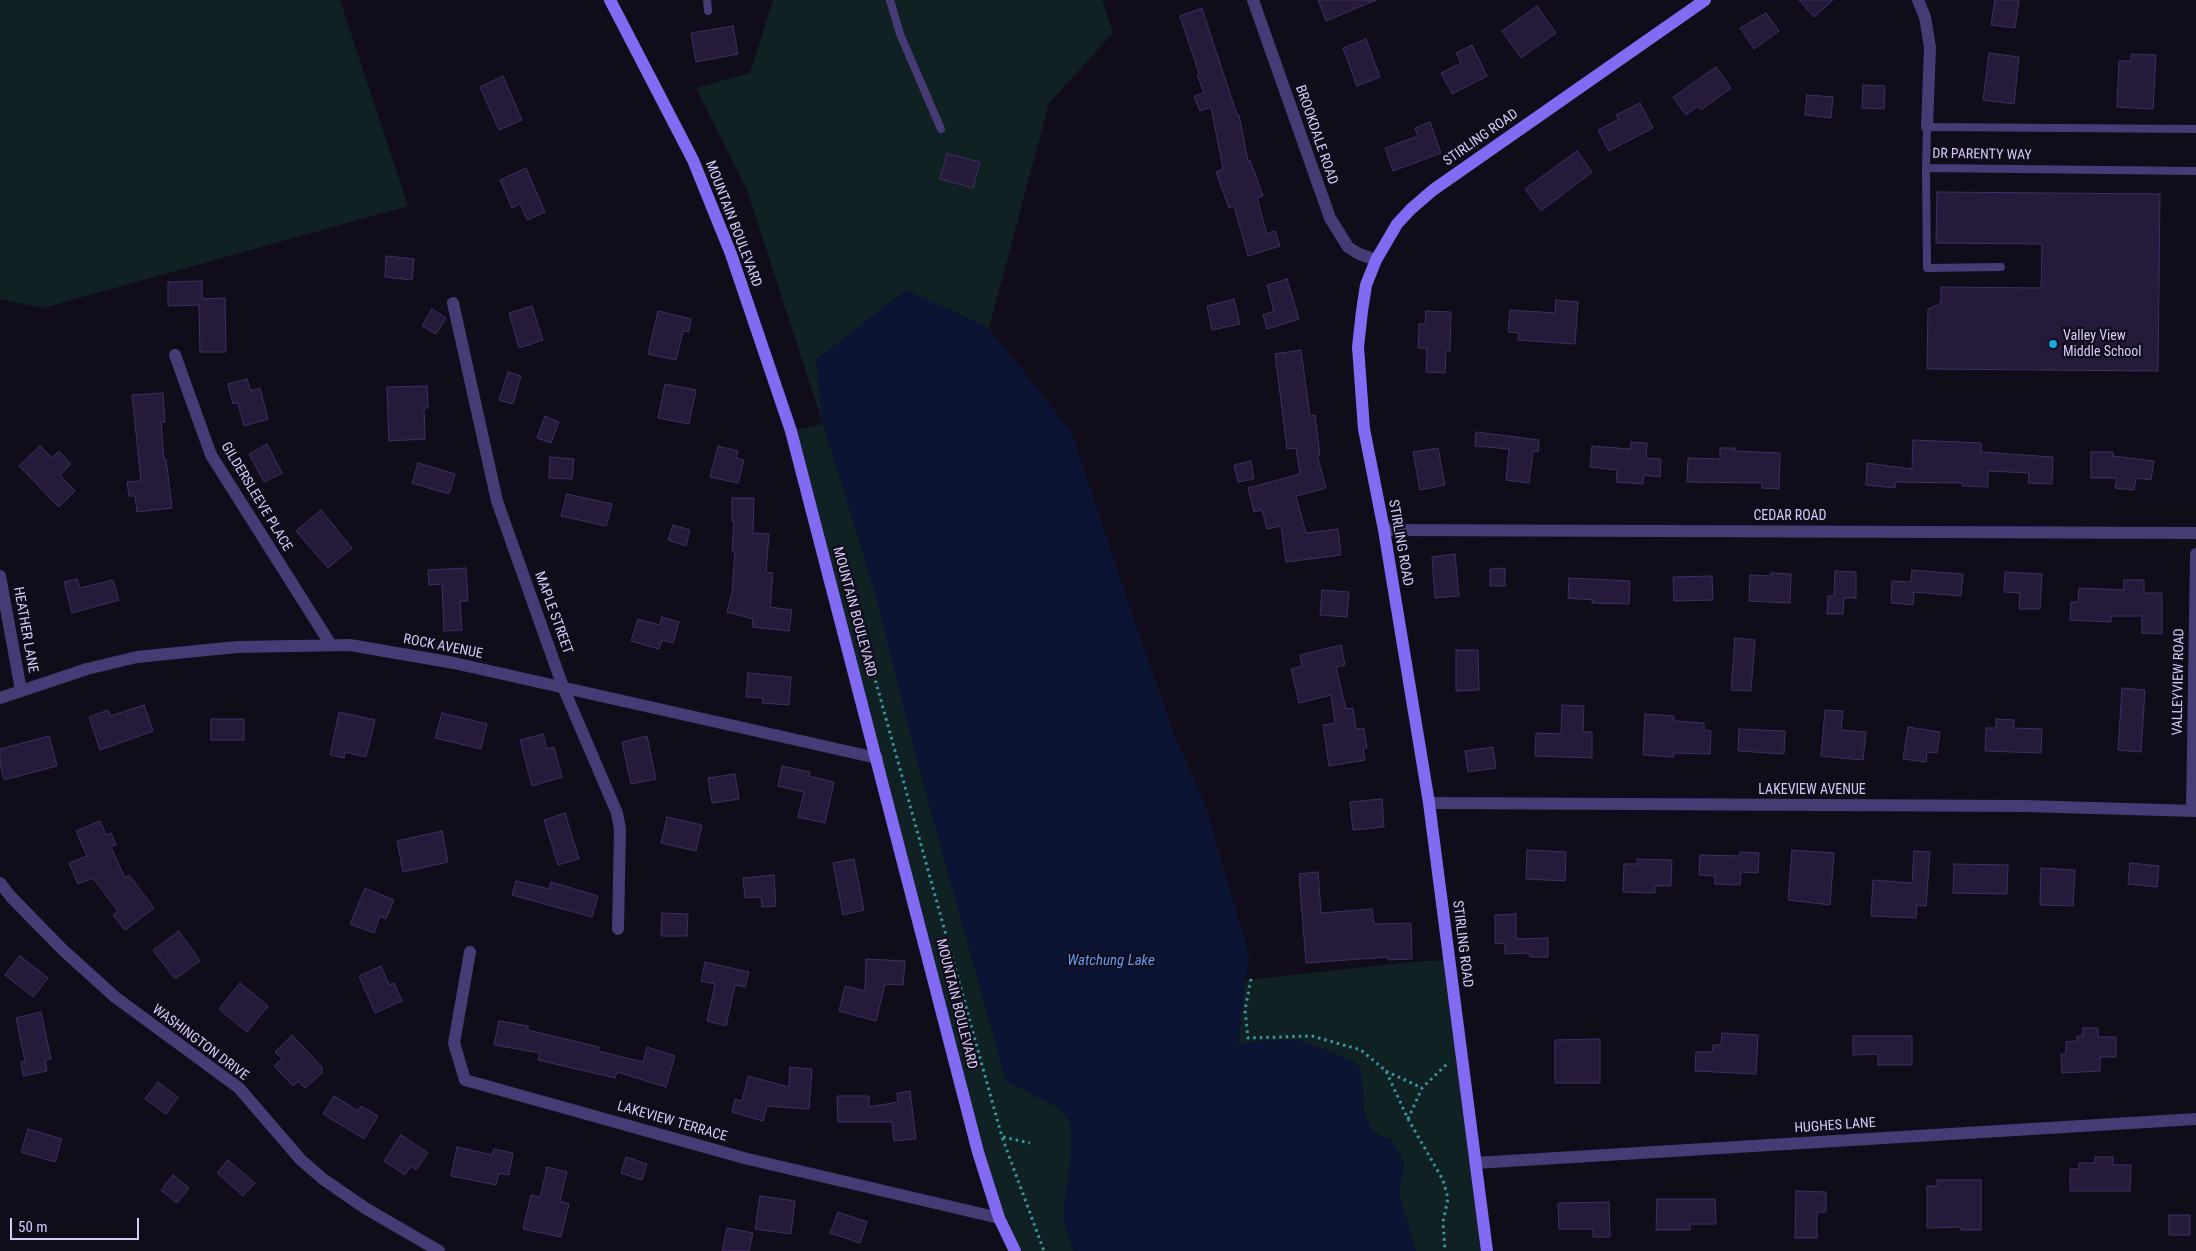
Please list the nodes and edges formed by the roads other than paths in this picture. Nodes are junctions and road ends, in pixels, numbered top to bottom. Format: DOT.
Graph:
graph roads {
  1 [pos="610,0"];
  2 [pos="707,0"];
  3 [pos="890,0"];
  4 [pos="1253,0"];
  5 [pos="1705,0"];
  6 [pos="1918,0"];
  7 [pos="708,11"];
  8 [pos="1927,127"];
  9 [pos="941,129"];
  10 [pos="2196,129"];
  11 [pos="1926,168"];
  12 [pos="2196,171"];
  13 [pos="1376,260"];
  14 [pos="2001,267"];
  15 [pos="453,304"];
  16 [pos="175,355"];
  17 [pos="1384,530"];
  18 [pos="2196,533"];
  19 [pos="2196,554"];
  20 [pos="0,576"];
  21 [pos="331,645"];
  22 [pos="563,687"];
  23 [pos="21,690"];
  24 [pos="0,698"];
  25 [pos="877,758"];
  26 [pos="1429,803"];
  27 [pos="2194,811"];
  28 [pos="0,882"];
  29 [pos="618,929"];
  30 [pos="470,952"];
  31 [pos="2196,1119"];
  32 [pos="1475,1163"];
  33 [pos="999,1218"];
  34 [pos="439,1251"];
  35 [pos="1015,1251"];
  36 [pos="1487,1251"];
  1 -- 25 [label="street, MOUNTAIN BOULEVARD"];
  2 -- 7 [label="lane"];
  3 -- 9 [label="lane"];
  4 -- 13 [label="street, BROOKDALE ROAD"];
  5 -- 13 [label="street, STIRLING ROAD"];
  6 -- 8 [label="street"];
  8 -- 10 [label="lane, DR PARENTY WAY"];
  8 -- 11 [label="lane, DR PARENTY WAY"];
  11 -- 12 [label="lane, DR PARENTY WAY"];
  11 -- 14 [label="lane"];
  13 -- 17 [label="street, STIRLING ROAD"];
  15 -- 22 [label="street, MAPLE STREET"];
  16 -- 21 [label="street, GILDERSLEEVE PLACE"];
  17 -- 18 [label="street, CEDAR ROAD"];
  17 -- 26 [label="street, STIRLING ROAD"];
  19 -- 27 [label="street, VALLEYVIEW ROAD"];
  20 -- 23 [label="street, HEATHER LANE"];
  21 -- 22 [label="street, ROCK AVENUE"];
  21 -- 23 [label="street, ROCK AVENUE"];
  22 -- 25 [label="street, ROCK AVENUE"];
  22 -- 29 [label="street, MAPLE STREET"];
  23 -- 24 [label="street, ROCK AVENUE"];
  25 -- 33 [label="street, MOUNTAIN BOULEVARD"];
  26 -- 27 [label="street, LAKEVIEW AVENUE"];
  26 -- 32 [label="street, STIRLING ROAD"];
  28 -- 34 [label="street, WASHINGTON DRIVE"];
  30 -- 33 [label="street, LAKEVIEW TERRACE"];
  31 -- 32 [label="street, HUGHES LANE"];
  32 -- 36 [label="street, STIRLING ROAD"];
  33 -- 35 [label="street, MOUNTAIN BOULEVARD"];
}
